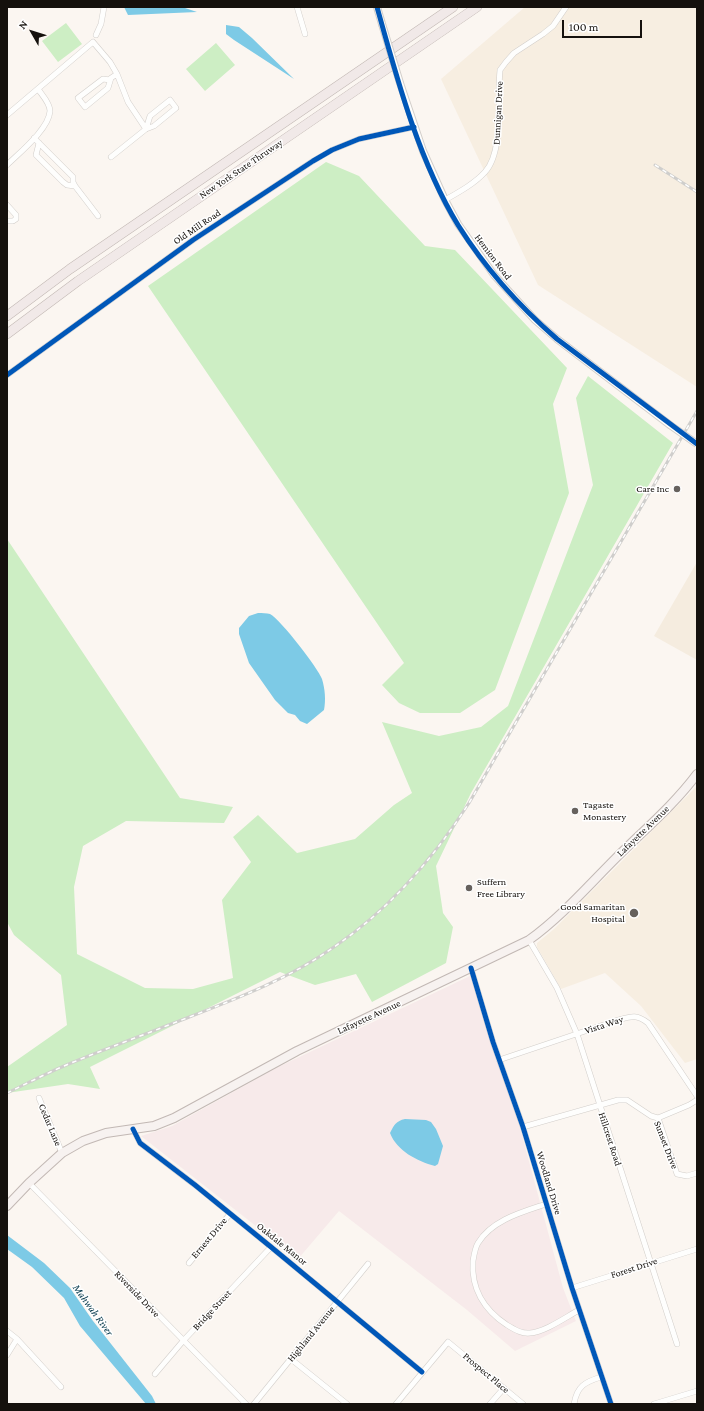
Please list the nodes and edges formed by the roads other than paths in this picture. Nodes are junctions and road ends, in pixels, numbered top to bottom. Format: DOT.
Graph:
graph roads {
  1 [pos="104,7"];
  2 [pos="296,7"];
  3 [pos="377,7"];
  4 [pos="453,7"];
  5 [pos="477,7"];
  6 [pos="566,7"];
  7 [pos="305,34"];
  8 [pos="96,35"];
  9 [pos="117,74"];
  10 [pos="110,80"];
  11 [pos="38,89"];
  12 [pos="7,115"];
  13 [pos="414,127"];
  14 [pos="146,129"];
  15 [pos="34,138"];
  16 [pos="39,143"];
  17 [pos="110,157"];
  18 [pos="7,165"];
  19 [pos="75,186"];
  20 [pos="445,200"];
  21 [pos="7,205"];
  22 [pos="98,216"];
  23 [pos="7,221"];
  24 [pos="7,316"];
  25 [pos="7,334"];
  26 [pos="7,375"];
  27 [pos="697,444"];
  28 [pos="697,774"];
  29 [pos="529,940"];
  30 [pos="471,968"];
  31 [pos="577,1034"];
  32 [pos="499,1060"];
  33 [pos="697,1096"];
  34 [pos="39,1098"];
  35 [pos="697,1100"];
  36 [pos="599,1105"];
  37 [pos="658,1118"];
  38 [pos="523,1127"];
  39 [pos="133,1129"];
  40 [pos="62,1153"];
  41 [pos="697,1173"];
  42 [pos="29,1183"];
  43 [pos="546,1204"];
  44 [pos="7,1206"];
  45 [pos="230,1214"];
  46 [pos="271,1247"];
  47 [pos="697,1249"];
  48 [pos="189,1263"];
  49 [pos="650,1263"];
  50 [pos="368,1264"];
  51 [pos="572,1288"];
  52 [pos="337,1302"];
  53 [pos="579,1310"];
  54 [pos="7,1331"];
  55 [pos="17,1339"];
  56 [pos="183,1341"];
  57 [pos="677,1344"];
  58 [pos="7,1355"];
  59 [pos="291,1359"];
  60 [pos="422,1372"];
  61 [pos="155,1374"];
  62 [pos="601,1377"];
  63 [pos="62,1387"];
  64 [pos="504,1388"];
  65 [pos="697,1391"];
  66 [pos="246,1404"];
  67 [pos="254,1404"];
  68 [pos="347,1404"];
  69 [pos="396,1404"];
  70 [pos="490,1404"];
  71 [pos="523,1404"];
  72 [pos="574,1404"];
  73 [pos="611,1404"];
  74 [pos="654,1404"];
  1 -- 8 [label="street"];
  2 -- 7 [label="street"];
  3 -- 13 [label="street, Hemion Road, bridge"];
  4 -- 24 [label="highway, New York State Thruway"];
  5 -- 25 [label="highway, New York State Thruway"];
  6 -- 20 [label="street, Dunnigan Drive"];
  9 -- 10 [label="street"];
  9 -- 11 [label="street"];
  9 -- 14 [label="street"];
  10 -- 10 [label="street"];
  11 -- 12 [label="street"];
  11 -- 15 [label="street"];
  13 -- 20 [label="street, Hemion Road"];
  13 -- 26 [label="street, Old Mill Road"];
  14 -- 14 [label="street"];
  14 -- 17 [label="street"];
  15 -- 16 [label="street"];
  15 -- 18 [label="street"];
  16 -- 19 [label="street"];
  16 -- 19 [label="street"];
  19 -- 22 [label="street"];
  20 -- 27 [label="street, Hemion Road, bridge"];
  21 -- 23 [label="street"];
  28 -- 29 [label="main road, Lafayette Avenue"];
  29 -- 30 [label="main road, Lafayette Avenue"];
  29 -- 31 [label="street, Hillcrest Road"];
  30 -- 32 [label="street, Woodland Drive"];
  30 -- 39 [label="main road, Lafayette Avenue"];
  31 -- 32 [label="street, Vista Way"];
  31 -- 33 [label="street, Vista Way"];
  31 -- 36 [label="street, Hillcrest Road"];
  32 -- 38 [label="street, Woodland Drive"];
  34 -- 40 [label="street, Cedar Lane"];
  35 -- 37 [label="street"];
  36 -- 37 [label="street, Sunset Drive"];
  36 -- 38 [label="street, Sunset Drive"];
  36 -- 49 [label="street, Hillcrest Road"];
  37 -- 41 [label="street, Sunset Drive"];
  38 -- 43 [label="street, Woodland Drive"];
  39 -- 40 [label="main road, Lafayette Avenue"];
  39 -- 45 [label="street, Oakdale Manor"];
  40 -- 42 [label="main road, Lafayette Avenue"];
  42 -- 44 [label="main road, Lafayette Avenue"];
  42 -- 56 [label="street, Riverside Drive"];
  43 -- 51 [label="street, Woodland Drive"];
  43 -- 53 [label="street"];
  45 -- 46 [label="street, Oakdale Manor"];
  45 -- 48 [label="street, Ernest Drive"];
  46 -- 52 [label="street, Oakdale Manor"];
  46 -- 56 [label="street, Bridge Street"];
  47 -- 49 [label="street, Forest Drive"];
  49 -- 51 [label="street, Forest Drive"];
  49 -- 57 [label="street, Hillcrest Road"];
  50 -- 52 [label="street, Highland Avenue"];
  51 -- 53 [label="street, Woodland Drive"];
  52 -- 59 [label="street, Highland Avenue"];
  52 -- 60 [label="street, Oakdale Manor"];
  53 -- 62 [label="street, Woodland Drive"];
  54 -- 55 [label="street"];
  55 -- 58 [label="street"];
  55 -- 63 [label="street"];
  56 -- 61 [label="street, Bridge Street"];
  56 -- 66 [label="street, Riverside Drive"];
  59 -- 67 [label="street, Highland Avenue"];
  59 -- 68 [label="street"];
  60 -- 64 [label="street, Prospect Place"];
  60 -- 69 [label="street"];
  62 -- 72 [label="street"];
  62 -- 73 [label="street, Woodland Drive"];
  64 -- 70 [label="street"];
  64 -- 71 [label="street, Prospect Place"];
  65 -- 74 [label="street"];
}
